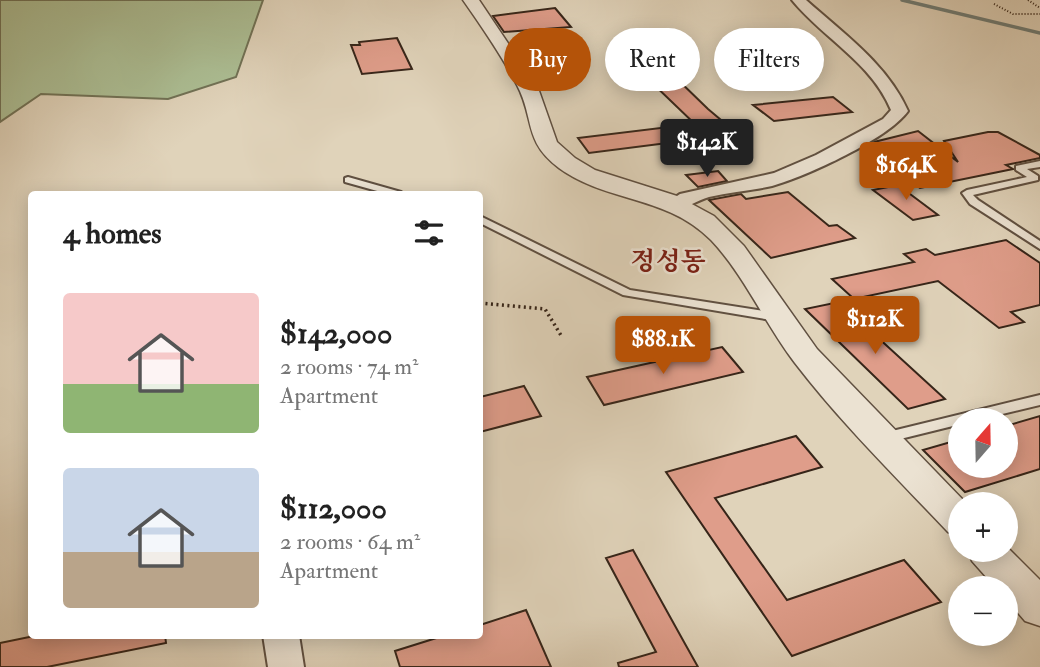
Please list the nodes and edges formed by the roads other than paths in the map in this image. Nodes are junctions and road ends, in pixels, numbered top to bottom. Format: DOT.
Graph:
graph roads {
  1 [pos="471,0"];
  2 [pos="798,0"];
  3 [pos="1040,164"];
  4 [pos="348,180"];
  5 [pos="387,191"];
  6 [pos="675,204"];
  7 [pos="483,221"];
  8 [pos="1040,246"];
  9 [pos="777,317"];
  10 [pos="1040,400"];
  11 [pos="882,438"];
  12 [pos="948,508"];
  13 [pos="997,562"];
  14 [pos="1040,608"];
  15 [pos="282,639"];
  16 [pos="286,667"];
  1 -- 6 [label="street"];
  2 -- 6 [label="street"];
  3 -- 8 [label="lane"];
  4 -- 5 [label="lane"];
  6 -- 9 [label="street"];
  7 -- 9 [label="lane"];
  9 -- 11 [label="street"];
  10 -- 11 [label="lane"];
  11 -- 12 [label="street"];
  13 -- 14 [label="street"];
  15 -- 16 [label="street"];
}
